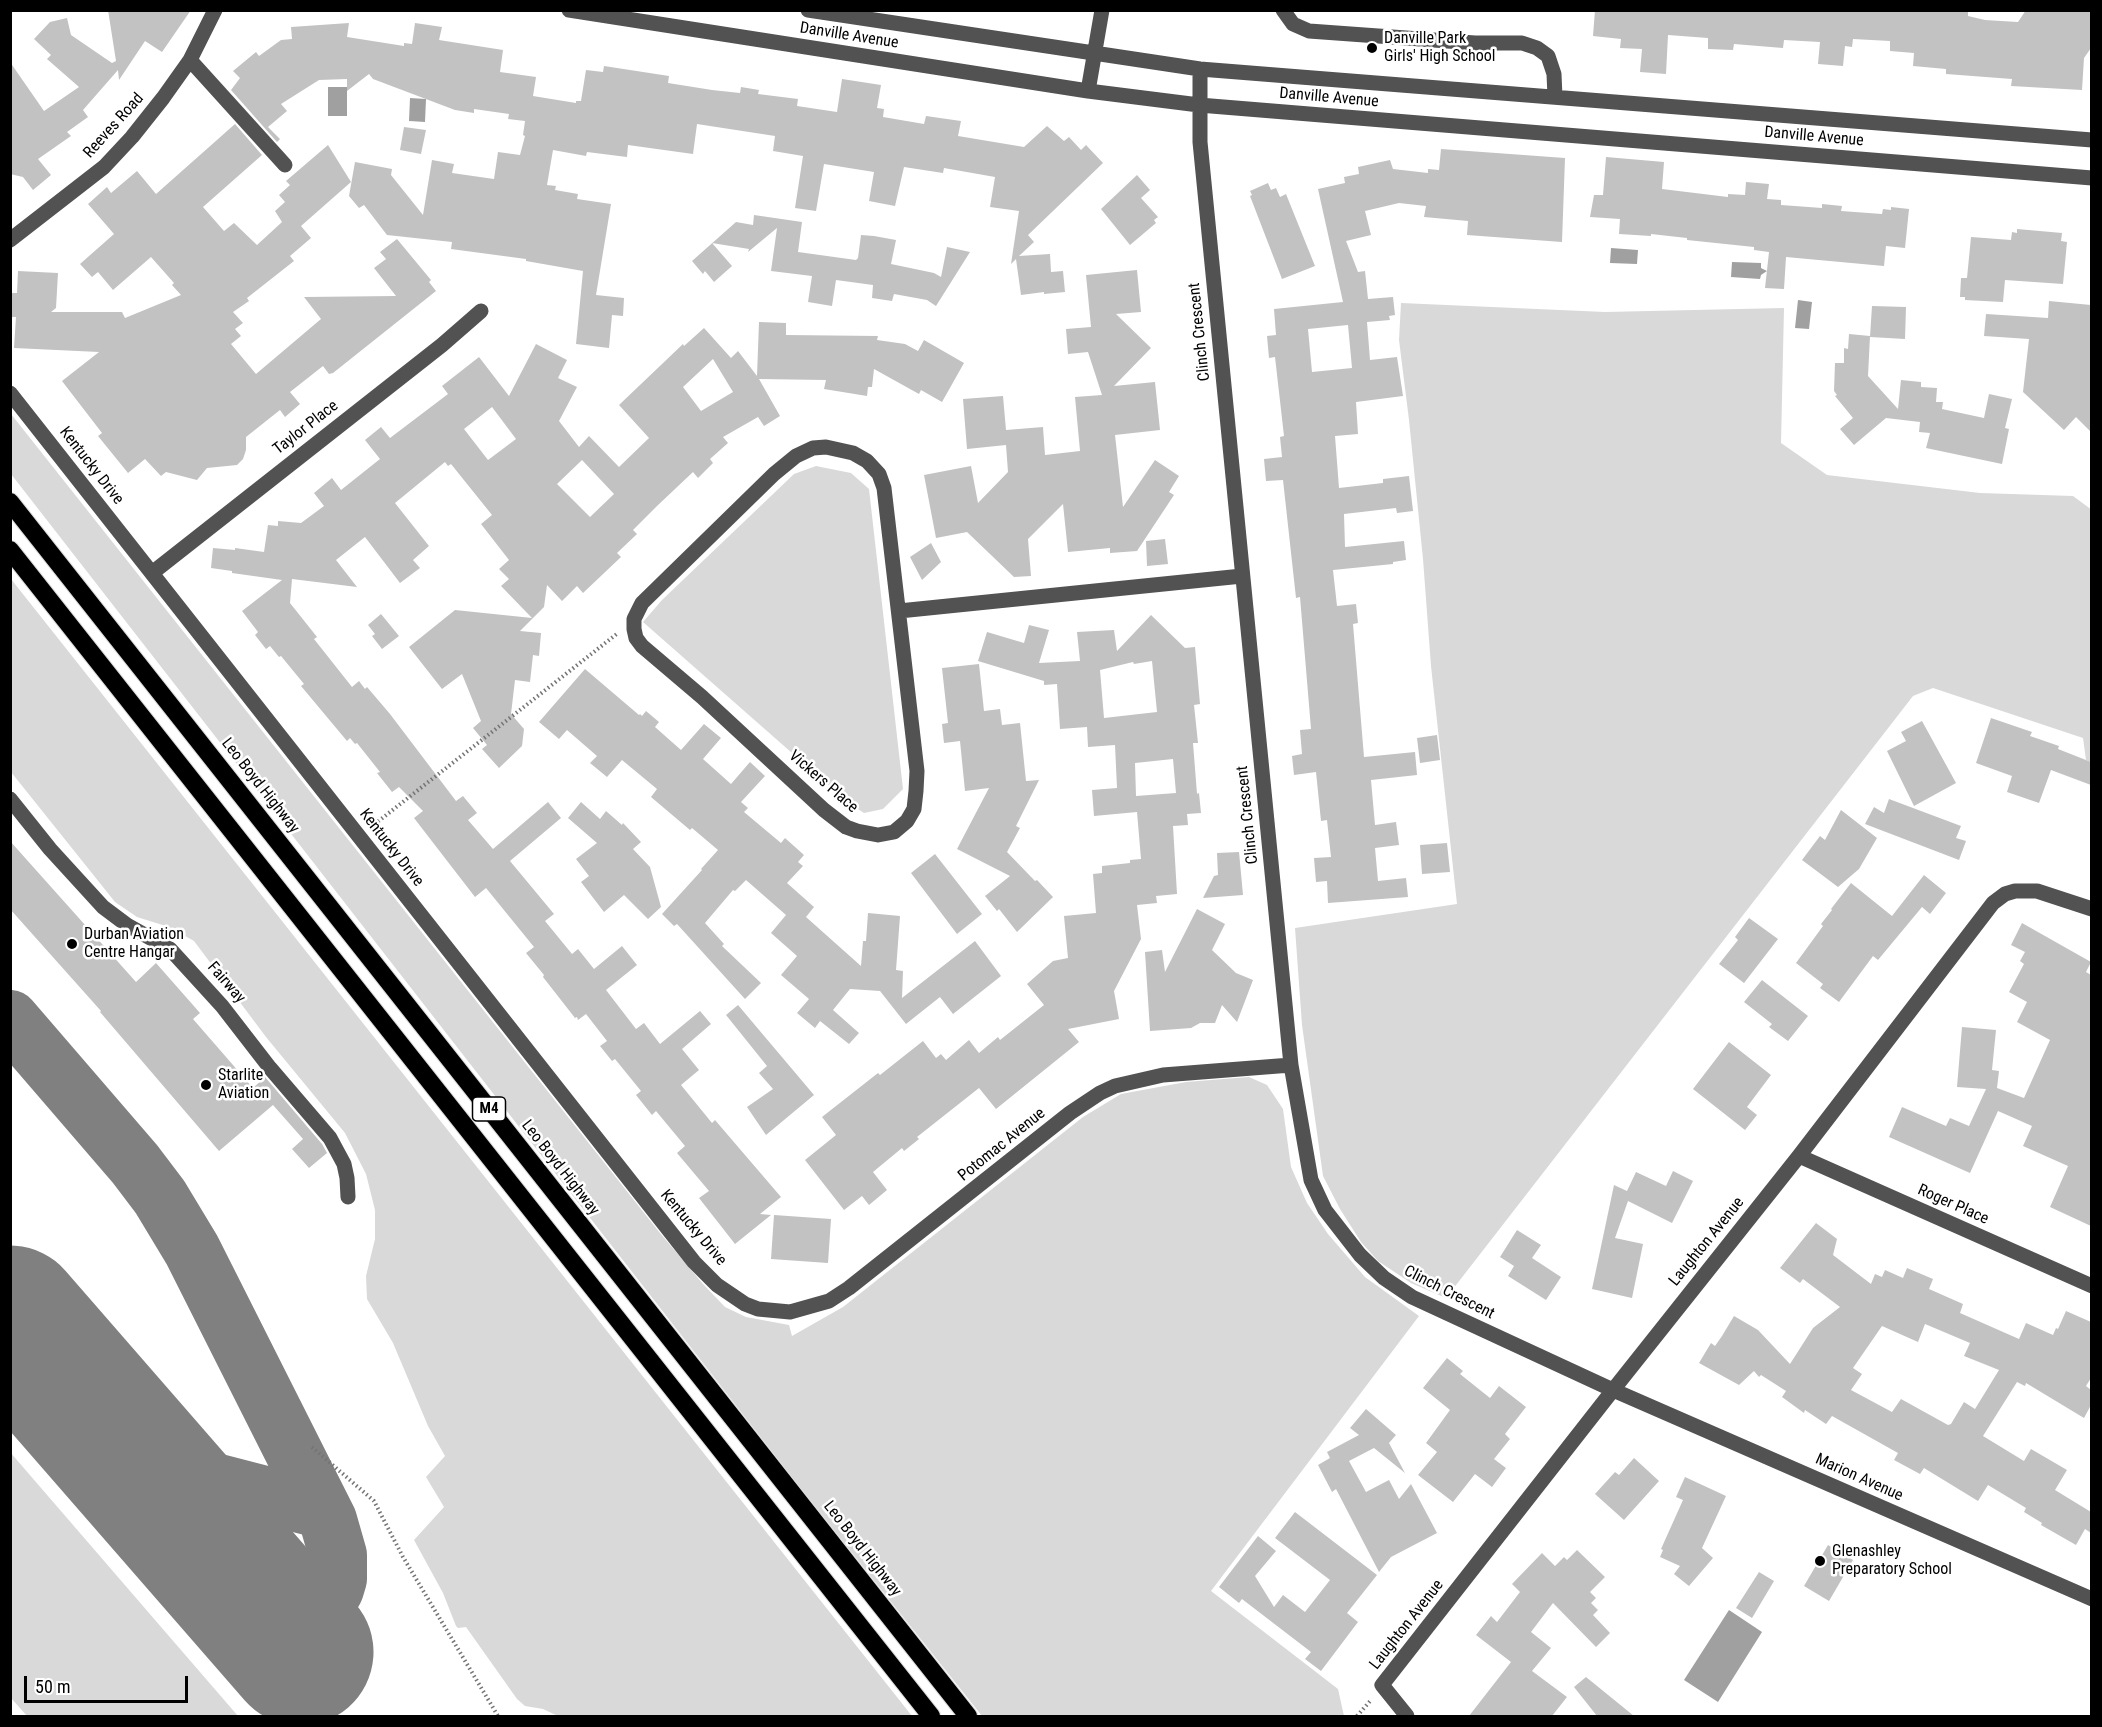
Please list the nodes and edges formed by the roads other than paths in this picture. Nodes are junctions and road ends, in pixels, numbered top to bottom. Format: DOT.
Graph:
graph roads {
  1 [pos="215,10"];
  2 [pos="569,10"];
  3 [pos="808,10"];
  4 [pos="1102,10"];
  5 [pos="1283,10"];
  6 [pos="1095,54"];
  7 [pos="190,60"];
  8 [pos="1200,69"];
  9 [pos="1088,91"];
  10 [pos="1555,97"];
  11 [pos="1199,105"];
  12 [pos="2091,140"];
  13 [pos="285,165"];
  14 [pos="2091,178"];
  15 [pos="10,240"];
  16 [pos="481,311"];
  17 [pos="10,393"];
  18 [pos="10,502"];
  19 [pos="10,550"];
  20 [pos="152,573"];
  21 [pos="1242,576"];
  22 [pos="899,611"];
  23 [pos="10,799"];
  24 [pos="2091,909"];
  25 [pos="1291,1065"];
  26 [pos="1799,1156"];
  27 [pos="348,1197"];
  28 [pos="2091,1286"];
  29 [pos="758,1309"];
  30 [pos="1612,1390"];
  31 [pos="2091,1599"];
  32 [pos="931,1716"];
  33 [pos="968,1716"];
  34 [pos="1407,1716"];
  1 -- 7 [label="street, Reeves Road"];
  2 -- 9 [label="street, Danville Avenue"];
  3 -- 6 [label="street, Danville Avenue"];
  4 -- 6 [label="street"];
  5 -- 10 [label="street"];
  6 -- 8 [label="street, Danville Avenue"];
  6 -- 9 [label="street"];
  7 -- 13 [label="street"];
  7 -- 15 [label="street, Reeves Road"];
  8 -- 10 [label="street, Danville Avenue"];
  8 -- 11 [label="street, Clinch Crescent"];
  9 -- 11 [label="street, Danville Avenue"];
  10 -- 12 [label="street, Danville Avenue"];
  11 -- 14 [label="street, Danville Avenue"];
  11 -- 21 [label="street, Clinch Crescent"];
  16 -- 20 [label="street, Taylor Place"];
  17 -- 20 [label="street, Kentucky Drive"];
  18 -- 33 [label="highway, Leo Boyd Highway / M4"];
  19 -- 32 [label="highway, M4"];
  20 -- 29 [label="street, Kentucky Drive"];
  21 -- 22 [label="street"];
  21 -- 25 [label="street, Clinch Crescent"];
  22 -- 22 [label="street, Vickers Place"];
  23 -- 27 [label="street, Fairway"];
  24 -- 26 [label="street, Laughton Avenue"];
  25 -- 29 [label="street, Potomac Avenue"];
  25 -- 30 [label="street, Clinch Crescent"];
  26 -- 28 [label="street, Roger Place"];
  26 -- 30 [label="street, Laughton Avenue"];
  30 -- 31 [label="street, Marion Avenue"];
  30 -- 34 [label="street, Laughton Avenue"];
}
